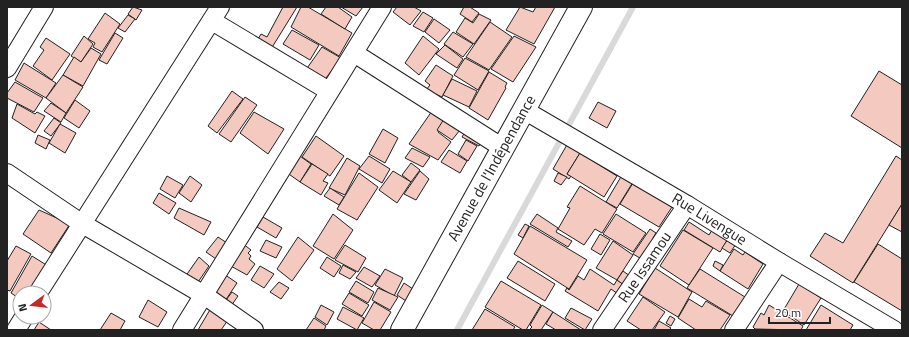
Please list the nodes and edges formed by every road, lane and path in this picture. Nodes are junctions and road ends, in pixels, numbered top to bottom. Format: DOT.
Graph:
graph roads {
  1 [pos="44,7"];
  2 [pos="382,7"];
  3 [pos="581,7"];
  4 [pos="216,14"];
  5 [pos="354,53"];
  6 [pos="7,68"];
  7 [pos="329,92"];
  8 [pos="524,110"];
  9 [pos="503,148"];
  10 [pos="7,173"];
  11 [pos="687,205"];
  12 [pos="81,223"];
  13 [pos="779,262"];
  14 [pos="43,285"];
  15 [pos="204,295"];
  16 [pos="883,327"];
  17 [pos="182,330"];
  18 [pos="254,330"];
  19 [pos="402,330"];
  20 [pos="602,330"];
  21 [pos="734,330"];
  1 -- 6 [label="street"];
  2 -- 5 [label="street"];
  3 -- 8 [label="street, Avenue de l'Indépendance"];
  4 -- 7 [label="street"];
  4 -- 12 [label="street"];
  5 -- 7 [label="street"];
  5 -- 9 [label="street"];
  7 -- 15 [label="street"];
  8 -- 9 [label="street, Avenue de l'Indépendance"];
  8 -- 11 [label="street, Rue Livengue"];
  9 -- 19 [label="street, Avenue de l'Indépendance"];
  10 -- 12 [label="street"];
  11 -- 13 [label="street, Rue Livengue"];
  11 -- 20 [label="street, Rue Issamou"];
  12 -- 14 [label="street"];
  12 -- 15 [label="street"];
  13 -- 16 [label="street, Rue Livengue"];
  13 -- 21 [label="street"];
  15 -- 17 [label="street"];
  15 -- 18 [label="street"];
}
